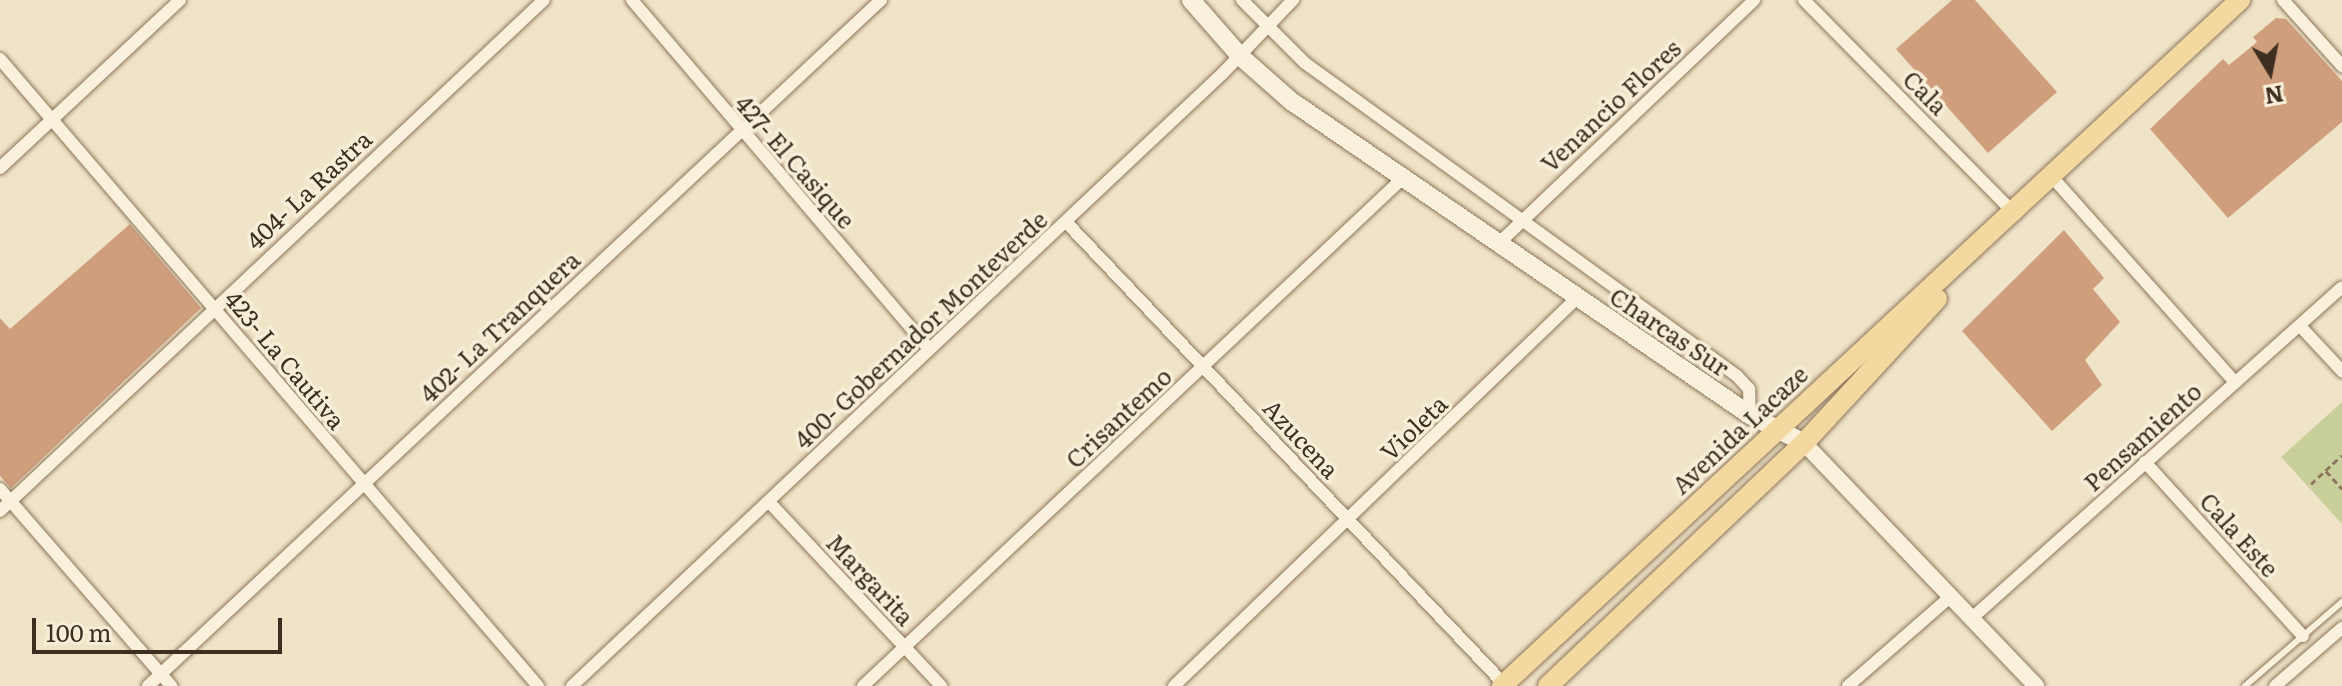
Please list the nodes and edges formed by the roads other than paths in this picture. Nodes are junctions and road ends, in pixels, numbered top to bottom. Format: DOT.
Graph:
graph roads {
  1 [pos="180,0"];
  2 [pos="544,0"];
  3 [pos="632,0"];
  4 [pos="881,0"];
  5 [pos="1191,0"];
  6 [pos="1242,0"];
  7 [pos="1293,0"];
  8 [pos="1754,0"];
  9 [pos="1804,0"];
  10 [pos="2240,0"];
  11 [pos="2283,0"];
  12 [pos="1265,26"];
  13 [pos="1240,56"];
  14 [pos="0,59"];
  15 [pos="2342,66"];
  16 [pos="53,119"];
  17 [pos="741,131"];
  18 [pos="0,168"];
  19 [pos="2053,178"];
  20 [pos="1402,179"];
  21 [pos="2015,214"];
  22 [pos="1519,221"];
  23 [pos="1066,222"];
  24 [pos="1498,244"];
  25 [pos="2342,287"];
  26 [pos="1578,297"];
  27 [pos="214,307"];
  28 [pos="2300,326"];
  29 [pos="929,349"];
  30 [pos="1205,366"];
  31 [pos="2342,371"];
  32 [pos="2235,382"];
  33 [pos="1750,415"];
  34 [pos="1775,429"];
  35 [pos="1804,443"];
  36 [pos="2145,462"];
  37 [pos="362,485"];
  38 [pos="0,489"];
  39 [pos="11,501"];
  40 [pos="769,502"];
  41 [pos="0,511"];
  42 [pos="1348,520"];
  43 [pos="1951,596"];
  44 [pos="2342,602"];
  45 [pos="1972,618"];
  46 [pos="2342,628"];
  47 [pos="2303,636"];
  48 [pos="905,647"];
  49 [pos="161,674"];
  50 [pos="1503,685"];
  51 [pos="148,686"];
  52 [pos="171,686"];
  53 [pos="538,686"];
  54 [pos="572,686"];
  55 [pos="863,686"];
  56 [pos="941,686"];
  57 [pos="1174,686"];
  58 [pos="1548,686"];
  59 [pos="1848,686"];
  60 [pos="2036,686"];
  61 [pos="2245,686"];
  62 [pos="2275,686"];
  1 -- 16 [label="street"];
  2 -- 27 [label="street, 404- La Rastra"];
  3 -- 17 [label="street, 427- El Casique"];
  4 -- 17 [label="street, 402- La Tranquera"];
  5 -- 13 [label="main road, Charcas Sur"];
  6 -- 12 [label="street"];
  7 -- 12 [label="street, 400- Gobernador Monteverde"];
  8 -- 22 [label="street, Venancio Flores"];
  9 -- 21 [label="street, Cala"];
  10 -- 19 [label="main road, Avenida Lacaze"];
  11 -- 15 [label="street"];
  12 -- 13 [label="street, 400- Gobernador Monteverde"];
  12 -- 22 [label="street"];
  13 -- 20 [label="main road, Charcas Sur"];
  13 -- 23 [label="street, 400- Gobernador Monteverde"];
  14 -- 16 [label="street, 423- La Cautiva"];
  16 -- 18 [label="street"];
  16 -- 27 [label="street, 423- La Cautiva"];
  17 -- 29 [label="street, 427- El Casique"];
  17 -- 37 [label="street, 402- La Tranquera"];
  19 -- 21 [label="main road, Avenida Lacaze"];
  19 -- 32 [label="street"];
  20 -- 24 [label="main road, Charcas Sur"];
  20 -- 30 [label="street, Crisantemo"];
  21 -- 34 [label="main road, Avenida Lacaze"];
  21 -- 35 [label="main road, Avenida Lacaze"];
  22 -- 24 [label="street, Venancio Flores"];
  22 -- 33 [label="street"];
  23 -- 29 [label="street, 400- Gobernador Monteverde"];
  23 -- 30 [label="street, Azucena"];
  24 -- 26 [label="main road, Charcas Sur"];
  25 -- 28 [label="street, Pensamiento"];
  26 -- 33 [label="main road, Charcas Sur"];
  26 -- 42 [label="street, Violeta"];
  27 -- 37 [label="street, 423- La Cautiva"];
  27 -- 39 [label="street, 404- La Rastra"];
  28 -- 31 [label="street"];
  28 -- 32 [label="street, Pensamiento"];
  29 -- 40 [label="street, 400- Gobernador Monteverde"];
  30 -- 42 [label="street, Azucena"];
  30 -- 48 [label="street, Crisantemo"];
  32 -- 36 [label="street, Pensamiento"];
  33 -- 34 [label="main road, Charcas Sur"];
  34 -- 35 [label="main road, Charcas Sur"];
  34 -- 50 [label="main road, Avenida Lacaze"];
  35 -- 43 [label="street, Charcas Sur"];
  35 -- 58 [label="main road, Avenida Lacaze"];
  36 -- 45 [label="street, Pensamiento"];
  36 -- 47 [label="street, Cala Este"];
  37 -- 49 [label="street, 402- La Tranquera"];
  37 -- 53 [label="street, 423- La Cautiva"];
  38 -- 39 [label="street"];
  39 -- 41 [label="street, 404- La Rastra"];
  39 -- 49 [label="street"];
  40 -- 48 [label="street, Margarita"];
  40 -- 54 [label="street, 400- Gobernador Monteverde"];
  42 -- 50 [label="street, Azucena"];
  42 -- 57 [label="street, Violeta"];
  43 -- 45 [label="street, Charcas Sur"];
  43 -- 59 [label="street"];
  44 -- 47 [label="lane"];
  45 -- 60 [label="street, Charcas Sur"];
  46 -- 62 [label="street"];
  47 -- 61 [label="lane"];
  48 -- 55 [label="street, Crisantemo"];
  48 -- 56 [label="street, Margarita"];
  49 -- 51 [label="street, 402- La Tranquera"];
  49 -- 52 [label="street"];
}
